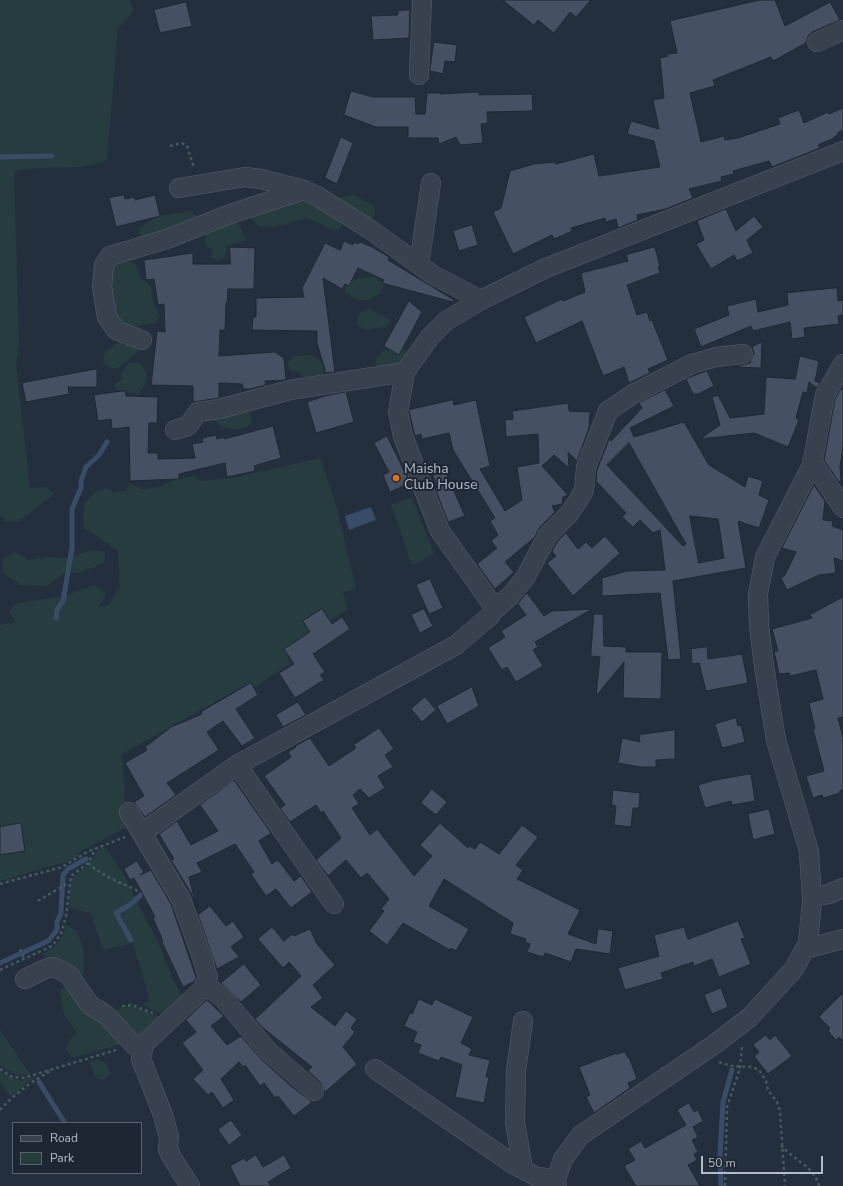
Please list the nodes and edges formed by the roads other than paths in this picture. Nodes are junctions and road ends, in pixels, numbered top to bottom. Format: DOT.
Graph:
graph roads {
  1 [pos="422,0"];
  2 [pos="843,30"];
  3 [pos="817,42"];
  4 [pos="419,75"];
  5 [pos="843,151"];
  6 [pos="431,183"];
  7 [pos="179,188"];
  8 [pos="304,190"];
  9 [pos="419,265"];
  10 [pos="481,300"];
  11 [pos="142,340"];
  12 [pos="743,354"];
  13 [pos="843,365"];
  14 [pos="405,372"];
  15 [pos="175,430"];
  16 [pos="812,461"];
  17 [pos="843,508"];
  18 [pos="492,612"];
  19 [pos="237,766"];
  20 [pos="130,812"];
  21 [pos="143,832"];
  22 [pos="843,888"];
  23 [pos="812,897"];
  24 [pos="334,904"];
  25 [pos="843,939"];
  26 [pos="805,949"];
  27 [pos="25,979"];
  28 [pos="206,984"];
  29 [pos="523,1021"];
  30 [pos="136,1046"];
  31 [pos="375,1069"];
  32 [pos="314,1091"];
  33 [pos="523,1169"];
  34 [pos="557,1183"];
  35 [pos="190,1186"];
  1 -- 4 [label="street"];
  2 -- 3 [label="street"];
  5 -- 10 [label="street"];
  6 -- 9 [label="street"];
  7 -- 8 [label="street"];
  8 -- 9 [label="street"];
  8 -- 11 [label="street"];
  9 -- 10 [label="street"];
  10 -- 14 [label="street"];
  12 -- 18 [label="street"];
  13 -- 16 [label="street"];
  14 -- 15 [label="street"];
  14 -- 18 [label="street"];
  16 -- 17 [label="street"];
  16 -- 23 [label="street"];
  18 -- 19 [label="street"];
  19 -- 21 [label="street"];
  19 -- 24 [label="street"];
  20 -- 21 [label="street"];
  21 -- 28 [label="street"];
  22 -- 23 [label="street"];
  23 -- 26 [label="street"];
  25 -- 26 [label="street"];
  26 -- 34 [label="street"];
  27 -- 30 [label="street"];
  28 -- 32 [label="street"];
  28 -- 35 [label="street"];
  29 -- 33 [label="street"];
  31 -- 33 [label="street"];
  33 -- 34 [label="street"];
}
